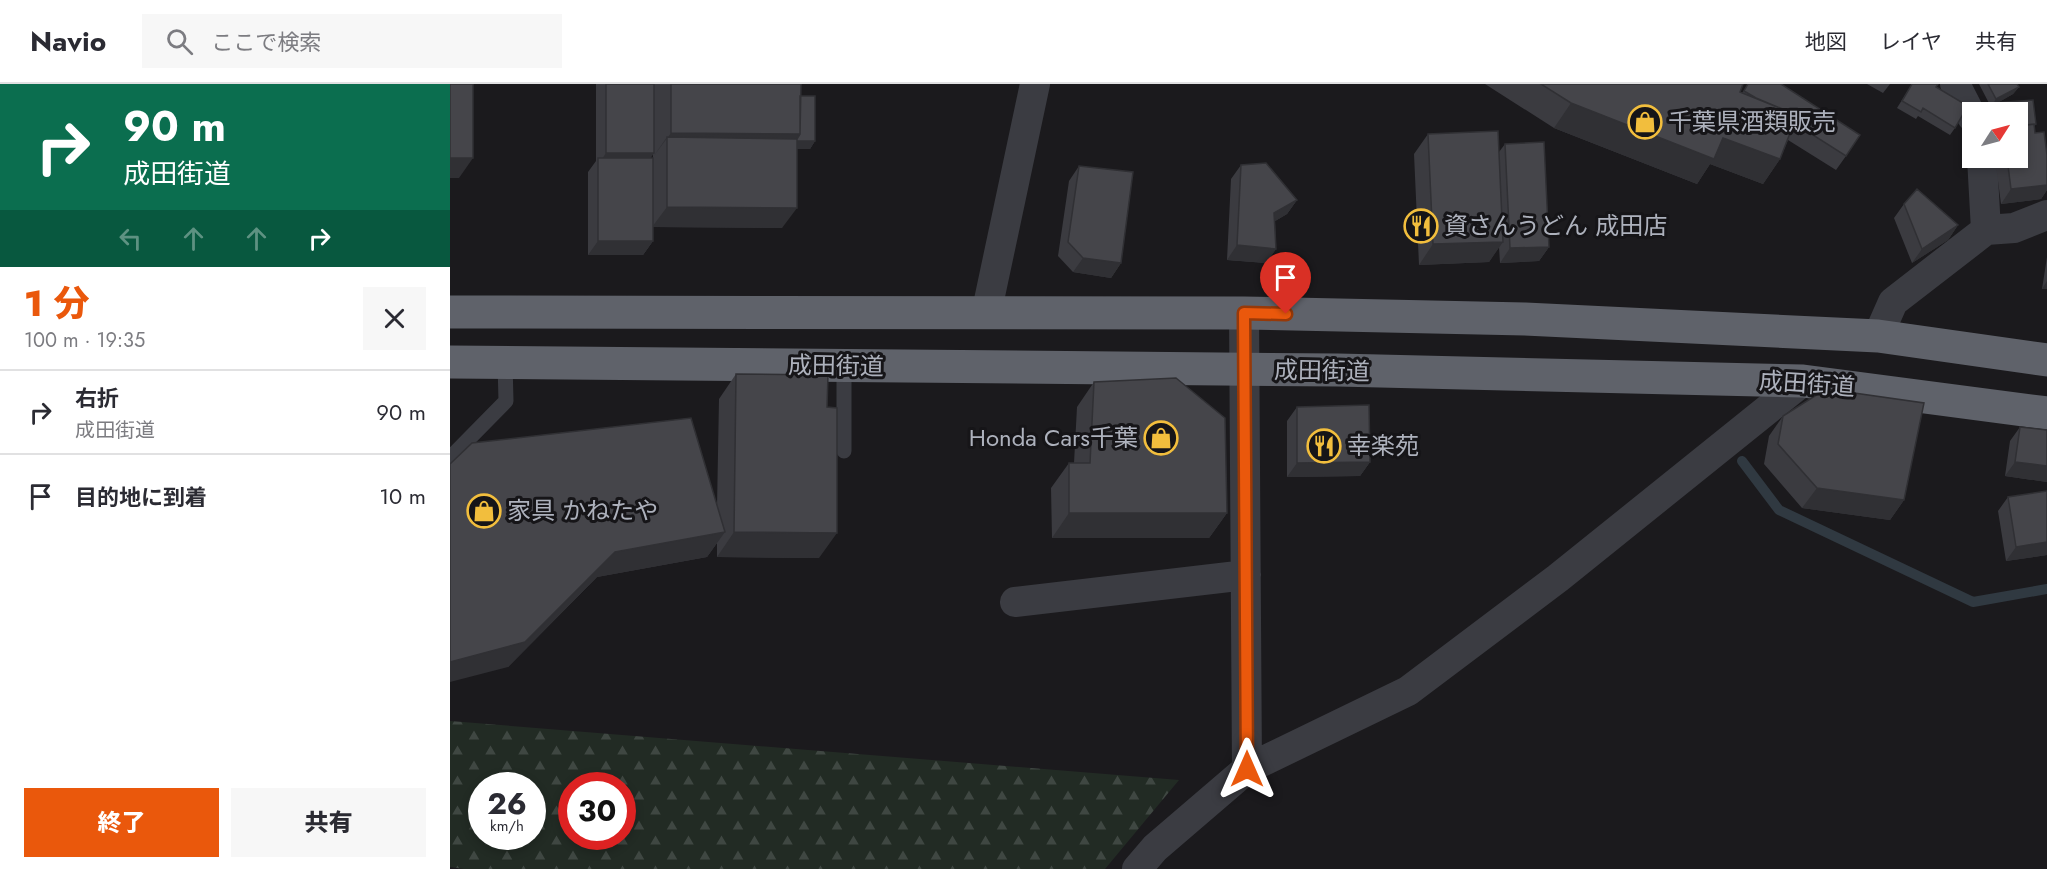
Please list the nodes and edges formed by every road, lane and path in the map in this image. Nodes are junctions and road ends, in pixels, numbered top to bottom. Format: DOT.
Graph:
graph roads {
  1 [pos="1035,84"];
  2 [pos="1955,84"];
  3 [pos="1964,102"];
  4 [pos="1983,168"];
  5 [pos="2047,215"];
  6 [pos="1986,230"];
  7 [pos="450,312"];
  8 [pos="1244,313"];
  9 [pos="989,314"];
  10 [pos="1878,336"];
  11 [pos="2047,360"];
  12 [pos="450,362"];
  13 [pos="506,363"];
  14 [pos="844,366"];
  15 [pos="1245,369"];
  16 [pos="1803,381"];
  17 [pos="2047,412"];
  18 [pos="844,451"];
  19 [pos="450,458"];
  20 [pos="1246,575"];
  21 [pos="1015,602"];
  22 [pos="1247,769"];
  23 [pos="1137,869"];
  1 -- 9 [label="street"];
  2 -- 3 [label="street"];
  4 -- 6 [label="street"];
  5 -- 6 [label="street"];
  6 -- 10 [label="street"];
  7 -- 9 [label="highway"];
  8 -- 9 [label="highway"];
  8 -- 10 [label="highway"];
  8 -- 15 [label="street"];
  10 -- 11 [label="highway"];
  12 -- 13 [label="highway, 成田街道"];
  13 -- 14 [label="highway, 成田街道"];
  13 -- 19 [label="lane"];
  14 -- 15 [label="highway, 成田街道"];
  14 -- 18 [label="lane"];
  15 -- 16 [label="highway, 成田街道"];
  15 -- 20 [label="street"];
  16 -- 17 [label="highway, 成田街道"];
  16 -- 22 [label="street"];
  20 -- 21 [label="street"];
  20 -- 22 [label="street"];
  22 -- 23 [label="street"];
}
